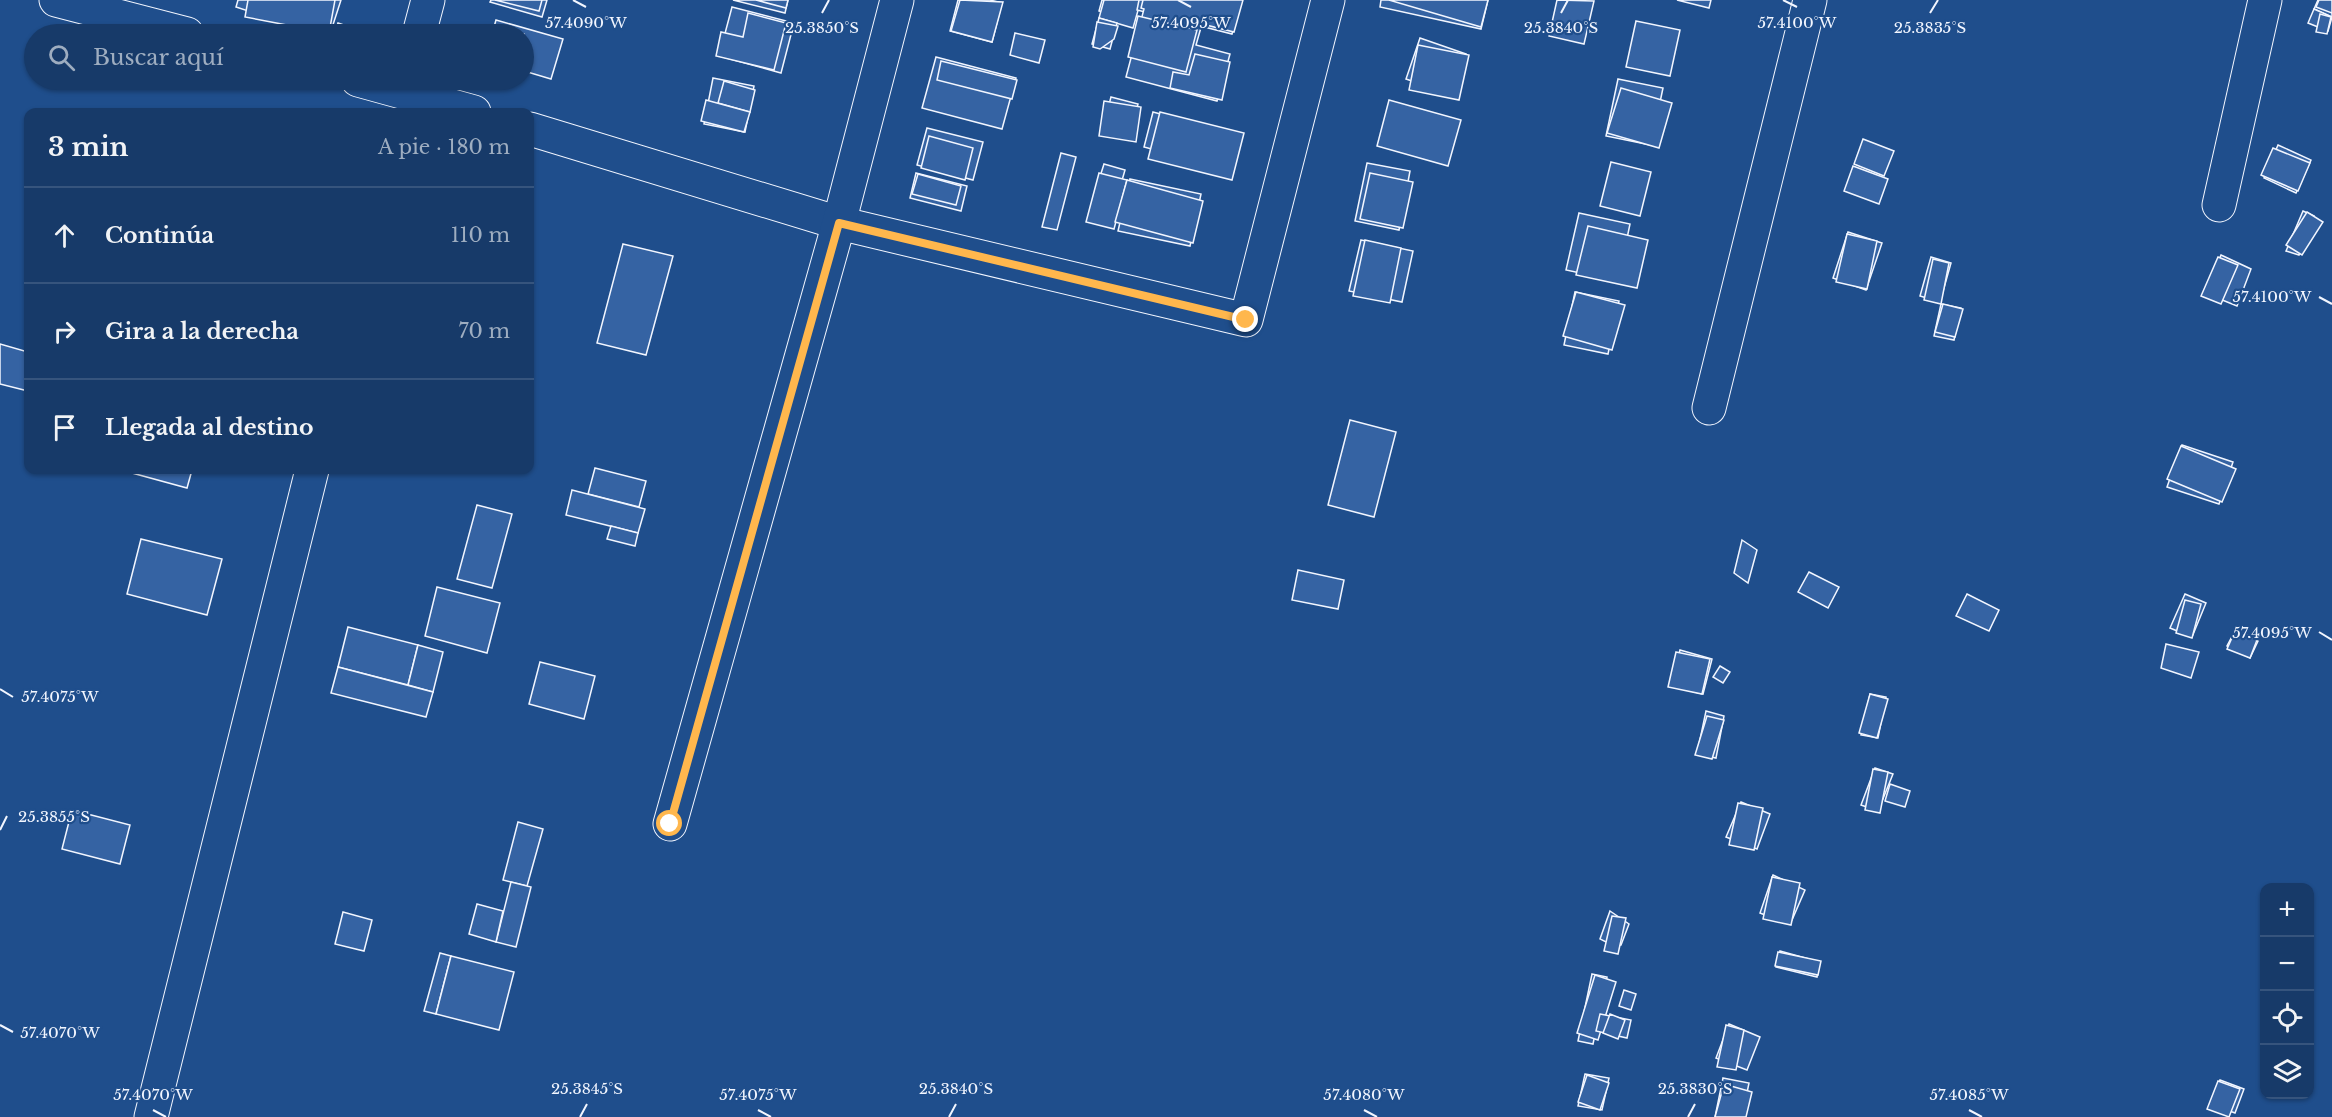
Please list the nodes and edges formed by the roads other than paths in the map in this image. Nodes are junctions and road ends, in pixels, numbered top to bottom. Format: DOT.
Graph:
graph roads {
  1 [pos="56,0"];
  2 [pos="428,0"];
  3 [pos="897,0"];
  4 [pos="1328,0"];
  5 [pos="1810,0"];
  6 [pos="2265,0"];
  7 [pos="148,24"];
  8 [pos="422,24"];
  9 [pos="389,90"];
  10 [pos="404,95"];
  11 [pos="458,108"];
  12 [pos="534,130"];
  13 [pos="2219,205"];
  14 [pos="839,223"];
  15 [pos="1709,408"];
  16 [pos="311,474"];
  17 [pos="670,824"];
  18 [pos="151,1117"];
  1 -- 7 [label="street"];
  2 -- 8 [label="street"];
  3 -- 14 [label="street"];
  4 -- 14 [label="street"];
  5 -- 15 [label="street"];
  6 -- 13 [label="street"];
  9 -- 10 [label="street"];
  10 -- 11 [label="street"];
  12 -- 14 [label="street"];
  14 -- 17 [label="street"];
  16 -- 18 [label="street"];
}
